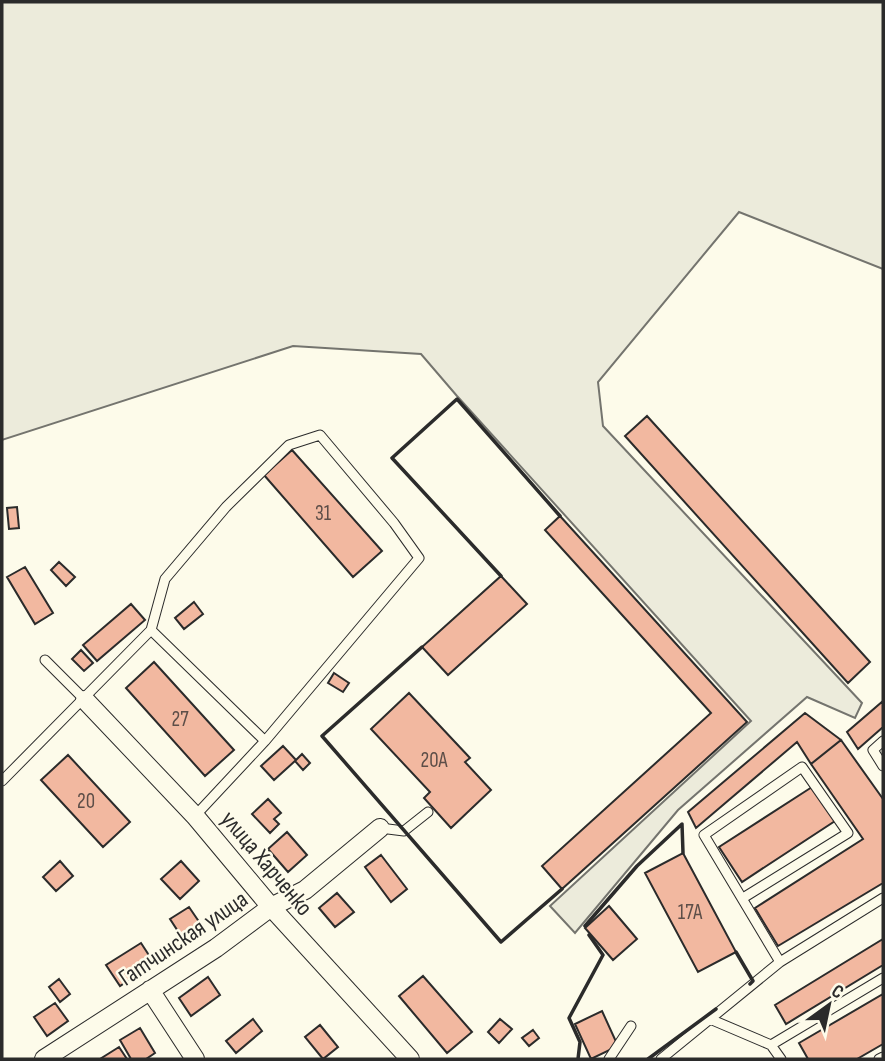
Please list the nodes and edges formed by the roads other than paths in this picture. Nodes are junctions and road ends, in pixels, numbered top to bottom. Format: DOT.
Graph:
graph roads {
  1 [pos="151,630"];
  2 [pos="46,660"];
  3 [pos="85,700"];
  4 [pos="265,741"];
  5 [pos="883,741"];
  6 [pos="883,766"];
  7 [pos="2,781"];
  8 [pos="428,812"];
  9 [pos="195,816"];
  10 [pos="380,828"];
  11 [pos="743,898"];
  12 [pos="883,898"];
  13 [pos="271,907"];
  14 [pos="780,962"];
  15 [pos="883,978"];
  16 [pos="150,990"];
  17 [pos="710,1019"];
  18 [pos="631,1026"];
  19 [pos="771,1045"];
  20 [pos="883,1056"];
  21 [pos="44,1059"];
  22 [pos="195,1059"];
  23 [pos="410,1059"];
  24 [pos="609,1059"];
  25 [pos="661,1059"];
  26 [pos="780,1059"];
  27 [pos="879,1059"];
  1 -- 3 [label="lane"];
  1 -- 4 [label="lane"];
  1 -- 4 [label="lane"];
  2 -- 3 [label="lane"];
  3 -- 7 [label="lane"];
  3 -- 9 [label="street, улица Харченко"];
  4 -- 9 [label="lane"];
  5 -- 6 [label="lane"];
  8 -- 10 [label="lane"];
  9 -- 13 [label="street, улица Харченко"];
  10 -- 13 [label="street, Гатчинская улица"];
  11 -- 11 [label="lane"];
  11 -- 14 [label="lane"];
  12 -- 14 [label="lane"];
  13 -- 16 [label="street, Гатчинская улица"];
  13 -- 23 [label="street, улица Харченко"];
  14 -- 17 [label="lane"];
  15 -- 19 [label="lane"];
  16 -- 21 [label="street, Гатчинская улица"];
  16 -- 22 [label="street"];
  17 -- 19 [label="lane"];
  17 -- 25 [label="lane"];
  18 -- 24 [label="lane"];
  19 -- 26 [label="lane"];
  20 -- 27 [label="lane"];
}
